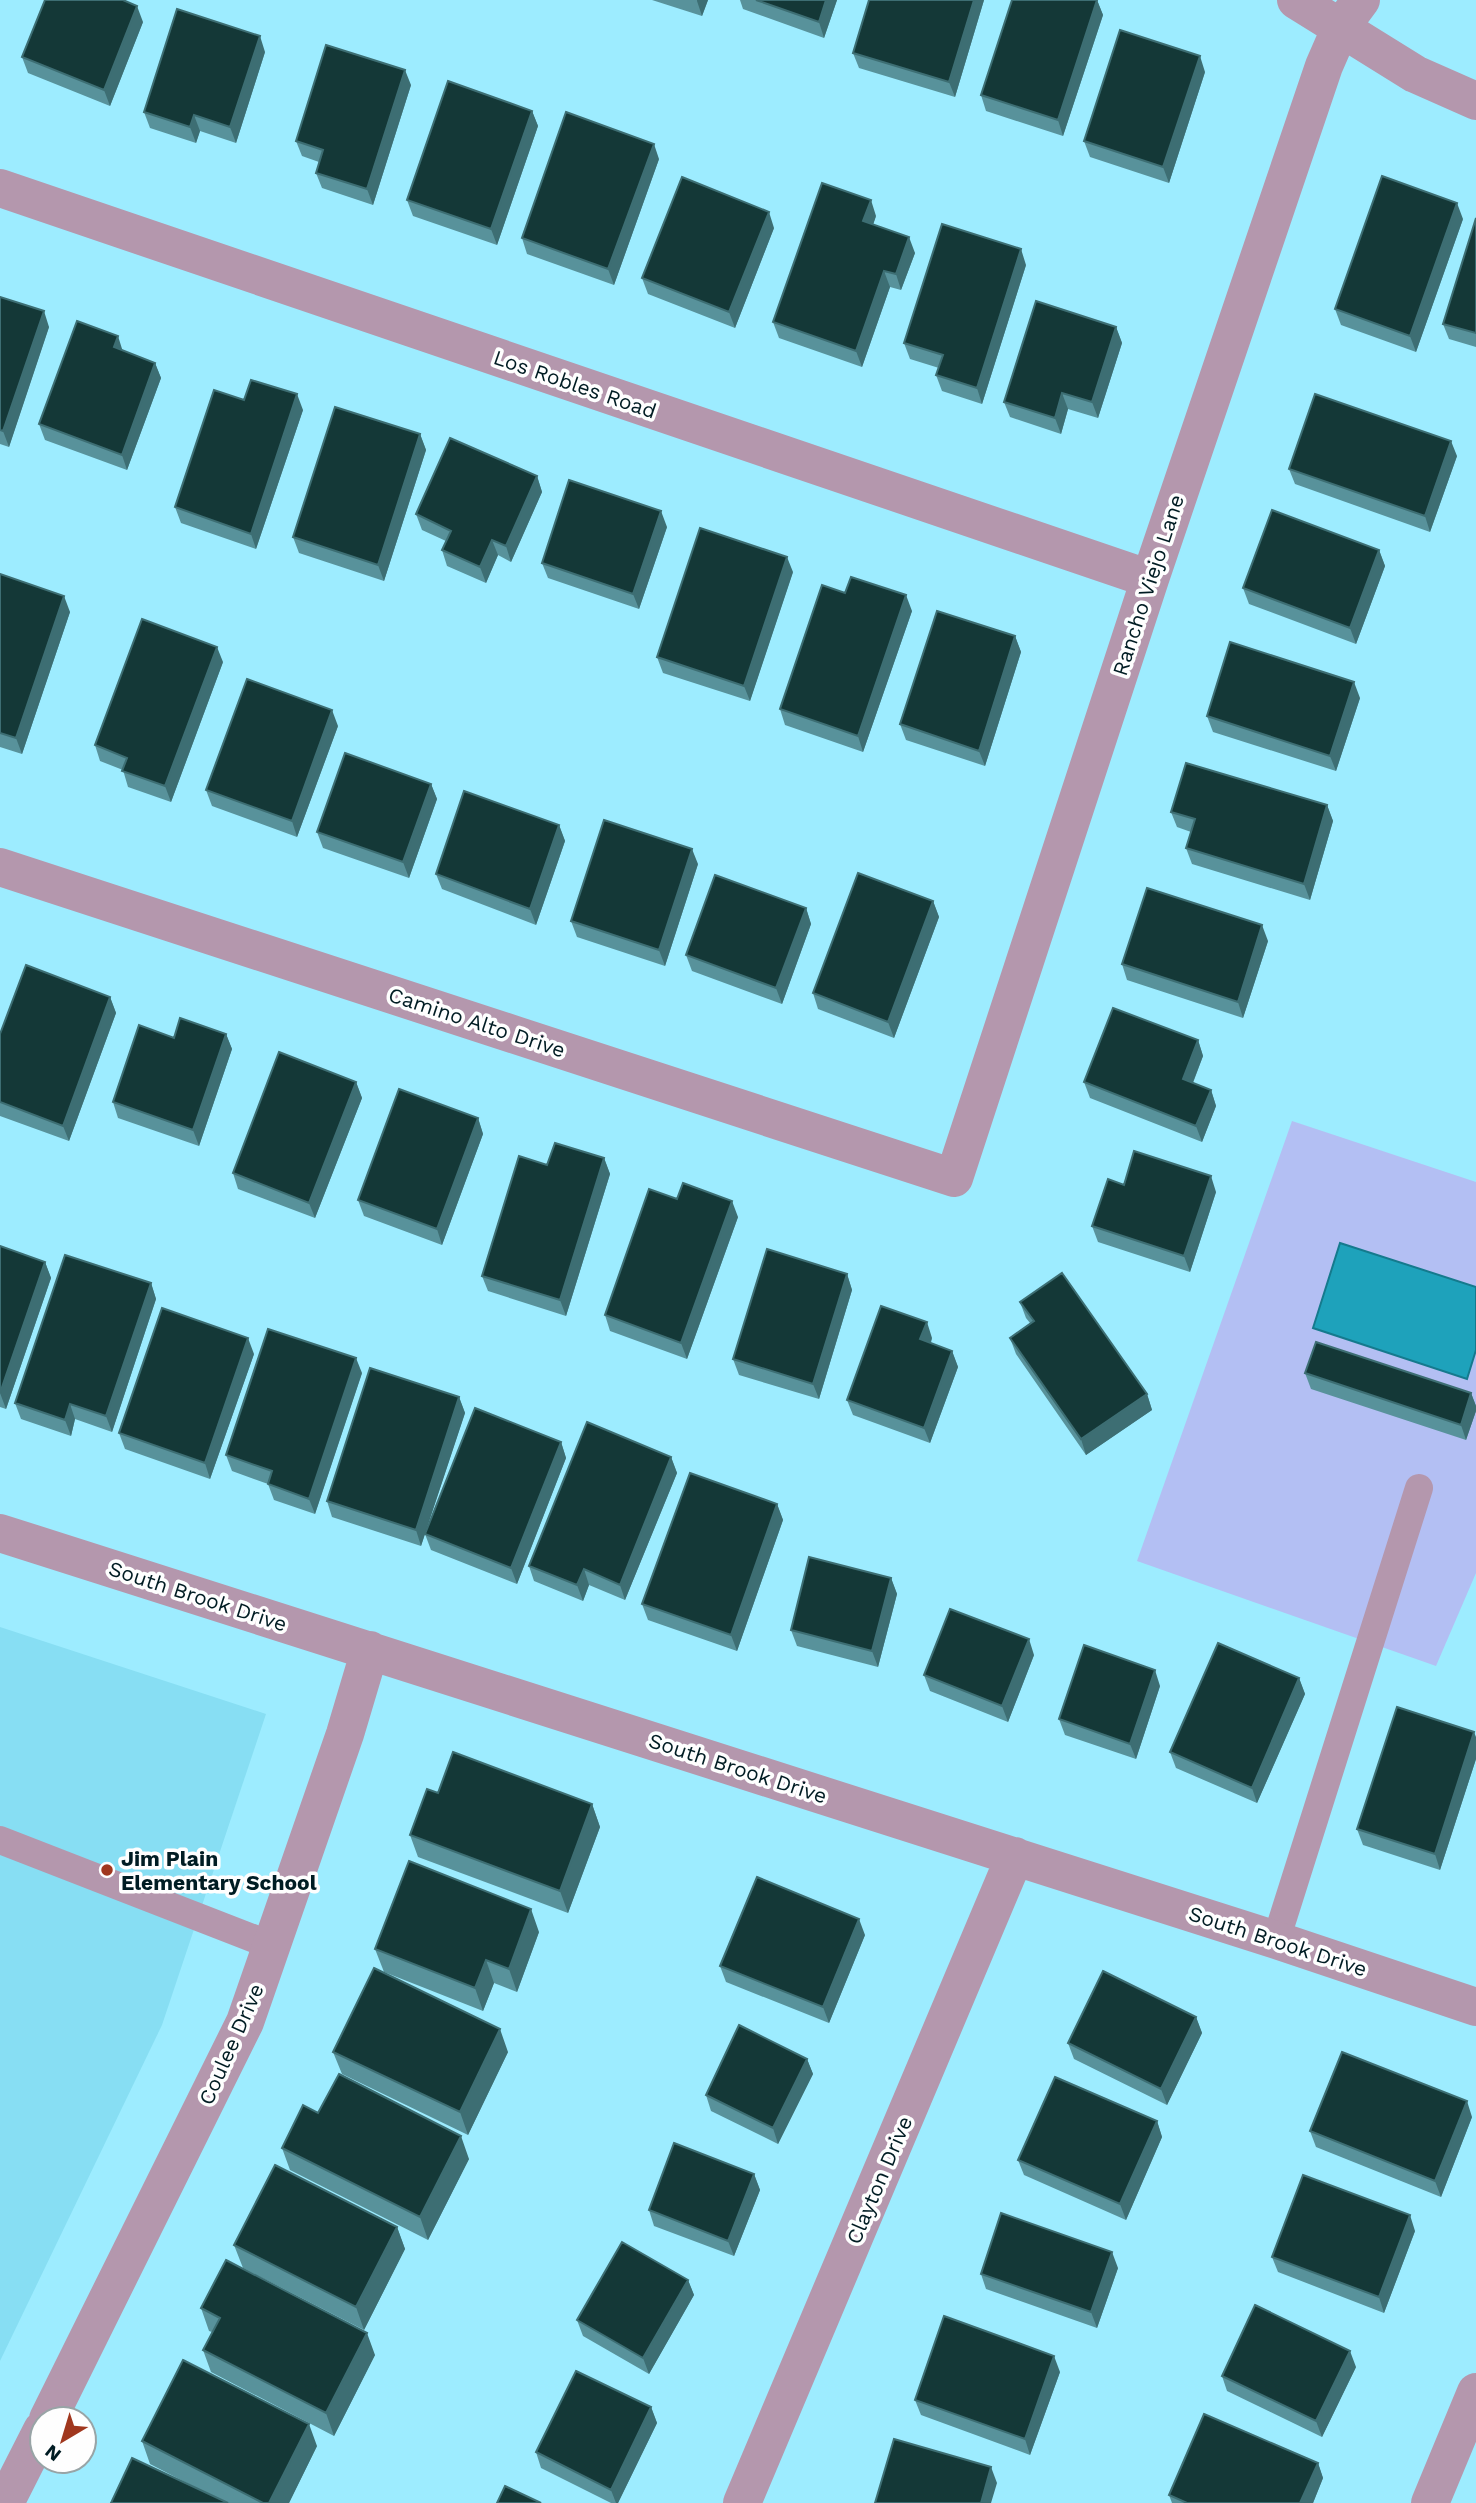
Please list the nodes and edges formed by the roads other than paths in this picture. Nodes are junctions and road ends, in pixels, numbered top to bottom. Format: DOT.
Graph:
graph roads {
  1 [pos="1296,0"];
  2 [pos="1351,14"];
  3 [pos="1476,101"];
  4 [pos="0,188"];
  5 [pos="1150,579"];
  6 [pos="0,867"];
  7 [pos="954,1178"];
  8 [pos="1419,1488"];
  9 [pos="0,1533"];
  10 [pos="370,1650"];
  11 [pos="0,1840"];
  12 [pos="1015,1856"];
  13 [pos="1276,1940"];
  14 [pos="273,1946"];
  15 [pos="1476,2007"];
  16 [pos="1476,2392"];
  17 [pos="55,2405"];
  18 [pos="28,2458"];
  19 [pos="5,2503"];
  20 [pos="742,2503"];
  21 [pos="1430,2503"];
  1 -- 2 [label="street"];
  2 -- 3 [label="street"];
  2 -- 5 [label="street, Rancho Viejo Lane"];
  4 -- 5 [label="street, Los Robles Road"];
  5 -- 7 [label="street, Rancho Viejo Lane"];
  6 -- 7 [label="street, Camino Alto Drive"];
  8 -- 13 [label="lane"];
  9 -- 10 [label="street, South Brook Drive"];
  10 -- 12 [label="street, South Brook Drive"];
  10 -- 14 [label="street, Coulee Drive"];
  11 -- 14 [label="lane"];
  12 -- 13 [label="street, South Brook Drive"];
  12 -- 20 [label="street, Clayton Drive"];
  13 -- 15 [label="street, South Brook Drive"];
  14 -- 17 [label="street, Coulee Drive"];
  16 -- 21 [label="street"];
  18 -- 19 [label="street"];
}
